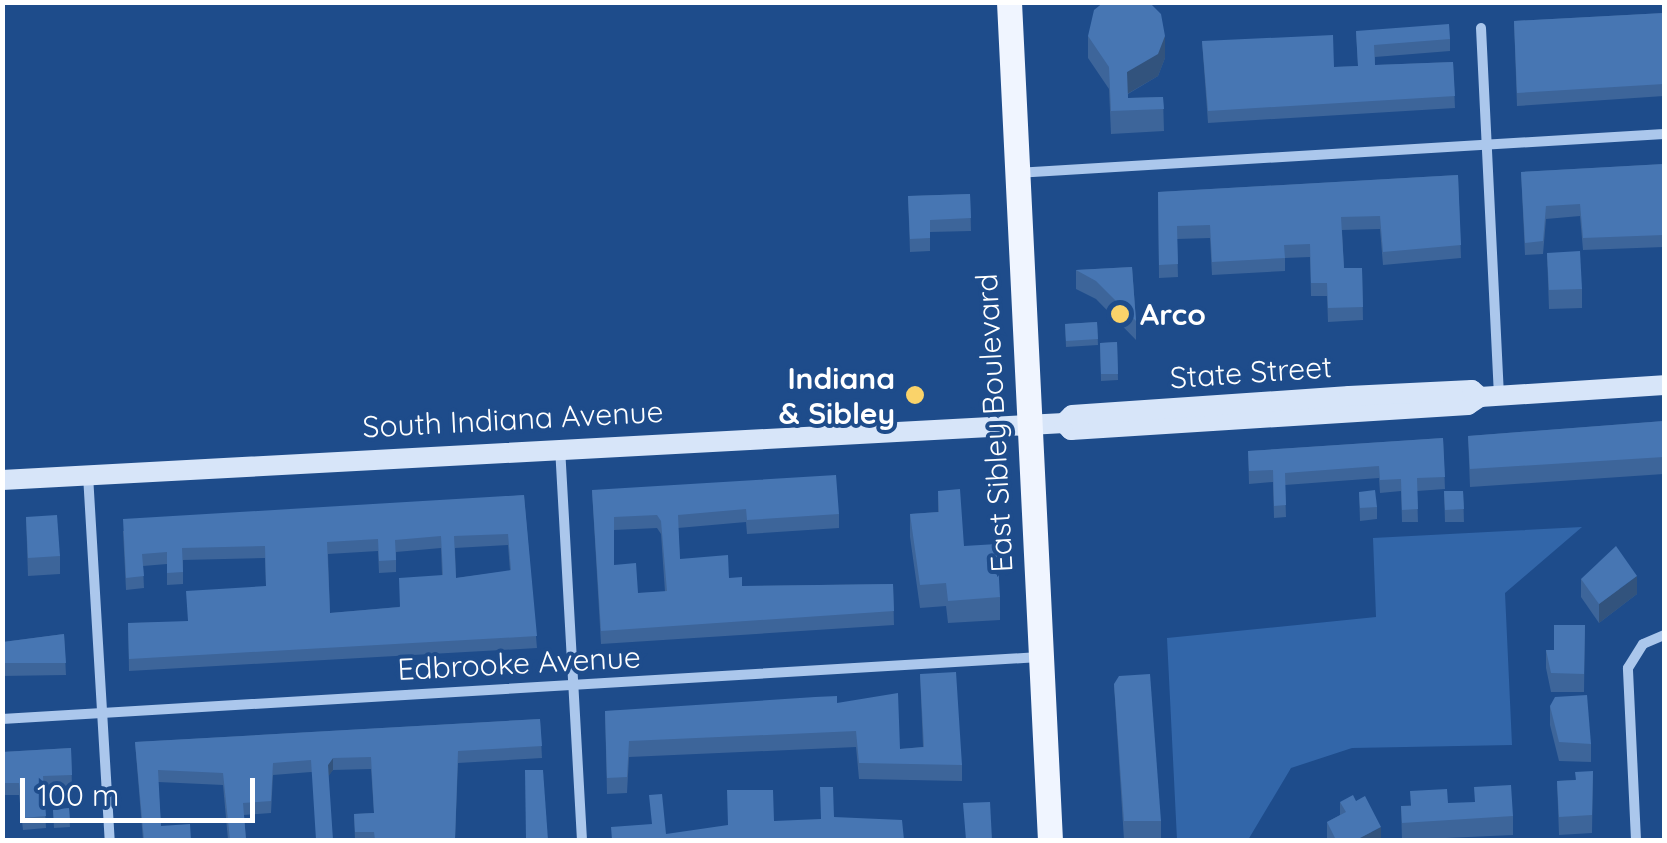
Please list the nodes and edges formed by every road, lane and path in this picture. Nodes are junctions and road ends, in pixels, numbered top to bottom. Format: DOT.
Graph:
graph roads {
  1 [pos="1009,2"];
  2 [pos="1481,28"];
  3 [pos="1664,134"];
  4 [pos="1486,144"];
  5 [pos="1016,172"];
  6 [pos="1664,385"];
  7 [pos="1490,396"];
  8 [pos="1026,423"];
  9 [pos="560,446"];
  10 [pos="88,475"];
  11 [pos="2,480"];
  12 [pos="1664,635"];
  13 [pos="1039,657"];
  14 [pos="573,685"];
  15 [pos="102,713"];
  16 [pos="2,719"];
  17 [pos="110,840"];
  18 [pos="582,840"];
  19 [pos="1050,840"];
  20 [pos="1636,840"];
  1 -- 5 [label="main road, East Sibley Boulevard"];
  2 -- 4 [label="street"];
  3 -- 4 [label="street"];
  4 -- 5 [label="street"];
  4 -- 7 [label="street"];
  5 -- 8 [label="main road, East Sibley Boulevard"];
  6 -- 7 [label="main road, State Street"];
  7 -- 8 [label="main road, State Street"];
  8 -- 9 [label="main road, South Indiana Avenue"];
  8 -- 13 [label="main road, East Sibley Boulevard"];
  9 -- 10 [label="main road, South Indiana Avenue"];
  9 -- 14 [label="street"];
  10 -- 11 [label="main road, South Indiana Avenue"];
  10 -- 15 [label="street"];
  12 -- 20 [label="street"];
  13 -- 14 [label="street, Edbrooke Avenue"];
  13 -- 19 [label="main road, East Sibley Boulevard"];
  14 -- 15 [label="street, Edbrooke Avenue"];
  14 -- 18 [label="street"];
  15 -- 16 [label="street, Edbrooke Avenue"];
  15 -- 17 [label="street"];
}
